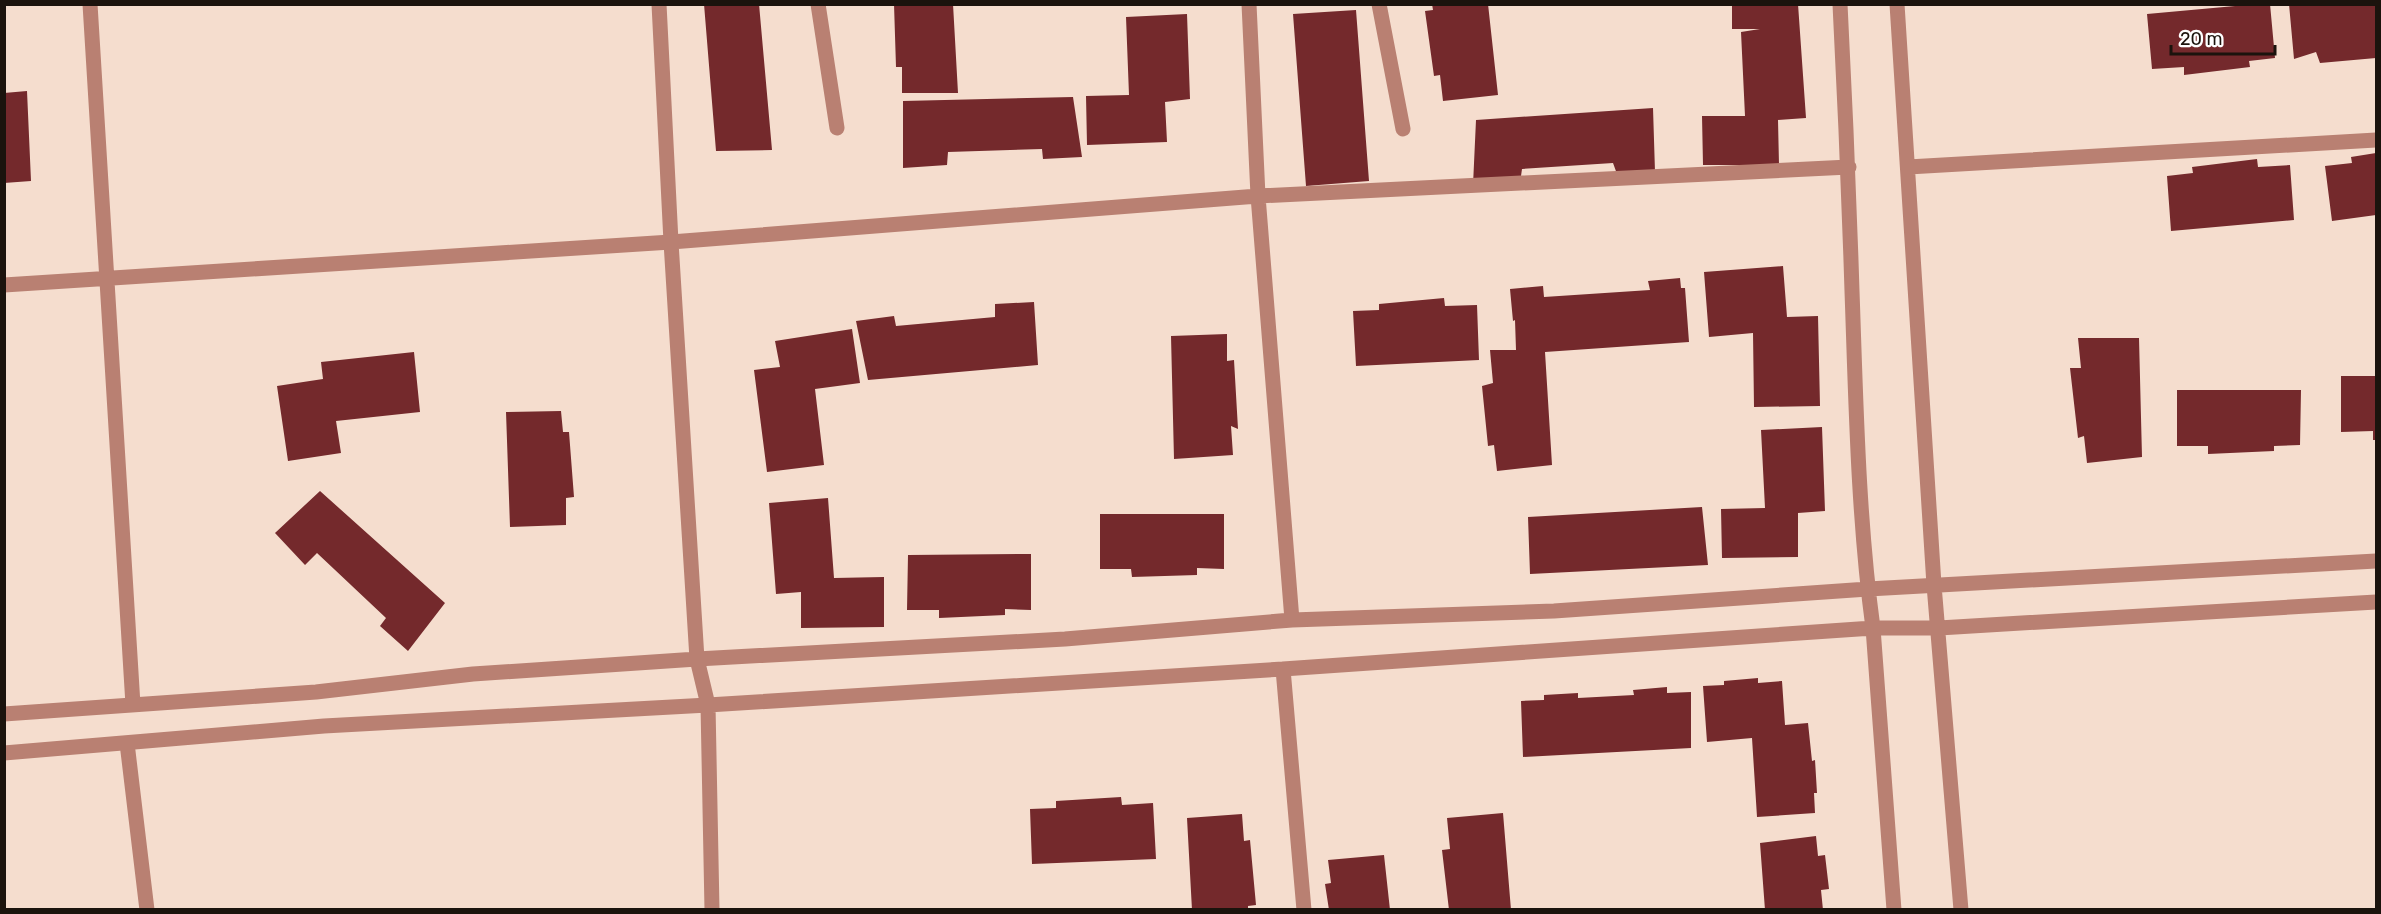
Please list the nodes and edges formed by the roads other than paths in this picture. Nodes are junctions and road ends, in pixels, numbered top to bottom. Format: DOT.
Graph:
graph roads {
  1 [pos="90,4"];
  2 [pos="659,4"];
  3 [pos="818,4"];
  4 [pos="1249,4"];
  5 [pos="1378,4"];
  6 [pos="1840,4"];
  7 [pos="1896,4"];
  8 [pos="837,128"];
  9 [pos="1403,129"];
  10 [pos="2376,140"];
  11 [pos="1908,166"];
  12 [pos="1849,167"];
  13 [pos="1258,196"];
  14 [pos="671,242"];
  15 [pos="108,280"];
  16 [pos="4,285"];
  17 [pos="2376,561"];
  18 [pos="1934,585"];
  19 [pos="1868,589"];
  20 [pos="2376,602"];
  21 [pos="1292,620"];
  22 [pos="1873,628"];
  23 [pos="1939,628"];
  24 [pos="697,659"];
  25 [pos="1283,669"];
  26 [pos="133,705"];
  27 [pos="708,705"];
  28 [pos="4,714"];
  29 [pos="127,743"];
  30 [pos="4,753"];
  31 [pos="147,909"];
  32 [pos="712,909"];
  33 [pos="1304,909"];
  34 [pos="1894,909"];
  35 [pos="1961,909"];
  1 -- 15 [label="street"];
  2 -- 14 [label="street"];
  3 -- 8 [label="street"];
  4 -- 13 [label="street"];
  5 -- 9 [label="street"];
  6 -- 12 [label="street"];
  7 -- 11 [label="street"];
  10 -- 11 [label="street"];
  11 -- 18 [label="street"];
  12 -- 13 [label="street"];
  12 -- 19 [label="street"];
  13 -- 14 [label="street"];
  13 -- 21 [label="street"];
  14 -- 15 [label="street"];
  14 -- 24 [label="street"];
  15 -- 16 [label="street"];
  15 -- 26 [label="street"];
  17 -- 18 [label="street"];
  18 -- 19 [label="street"];
  18 -- 23 [label="street"];
  19 -- 21 [label="street"];
  19 -- 22 [label="street"];
  20 -- 23 [label="street"];
  21 -- 24 [label="street"];
  22 -- 23 [label="street"];
  22 -- 25 [label="street"];
  22 -- 34 [label="street"];
  23 -- 35 [label="street"];
  24 -- 26 [label="street"];
  24 -- 27 [label="street"];
  25 -- 27 [label="street"];
  25 -- 33 [label="street"];
  26 -- 28 [label="street"];
  27 -- 29 [label="street"];
  27 -- 32 [label="street"];
  29 -- 30 [label="street"];
  29 -- 31 [label="street"];
}
